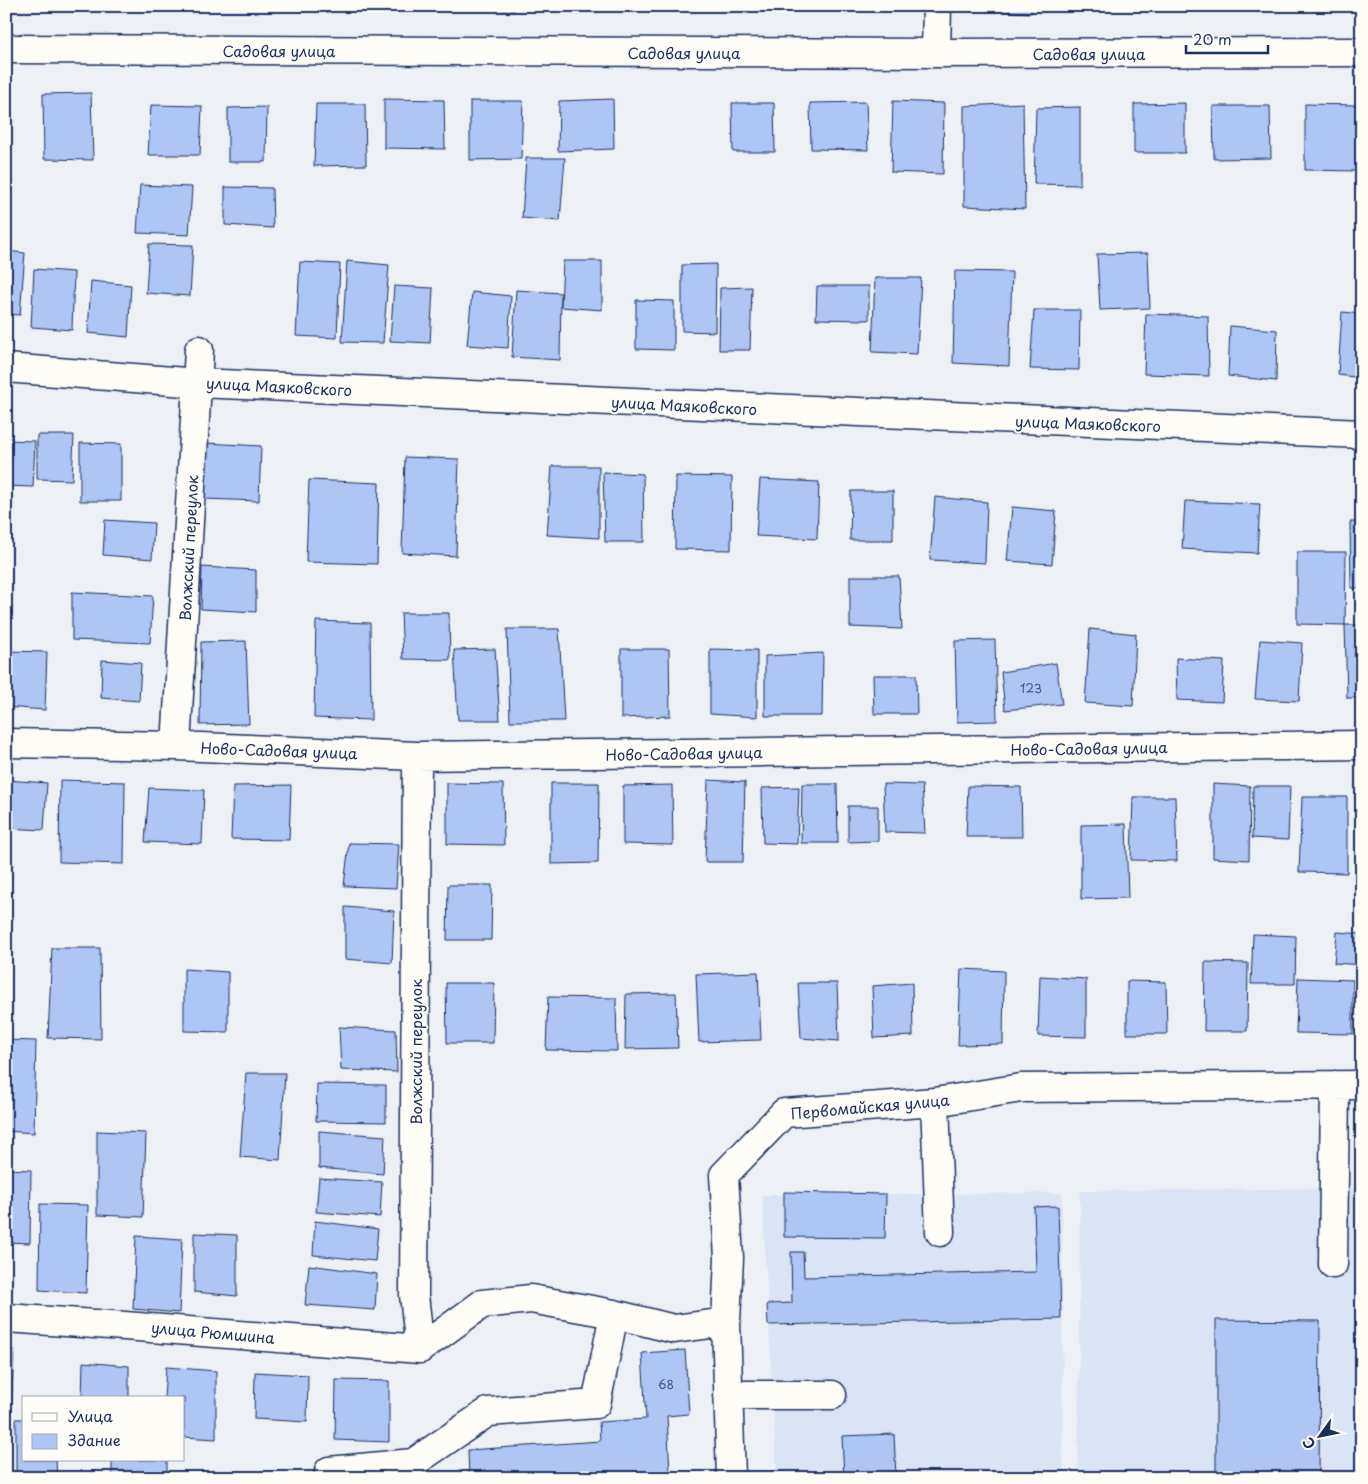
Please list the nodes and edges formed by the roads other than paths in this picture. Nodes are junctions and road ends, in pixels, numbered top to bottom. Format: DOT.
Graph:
graph roads {
  1 [pos="937,6"];
  2 [pos="6,49"];
  3 [pos="1362,52"];
  4 [pos="936,53"];
  5 [pos="199,350"];
  6 [pos="6,368"];
  7 [pos="198,383"];
  8 [pos="1362,434"];
  9 [pos="6,743"];
  10 [pos="1362,744"];
  11 [pos="176,746"];
  12 [pos="417,756"];
  13 [pos="1335,1085"];
  14 [pos="1362,1085"];
  15 [pos="935,1102"];
  16 [pos="940,1232"];
  17 [pos="1333,1264"];
  18 [pos="614,1314"];
  19 [pos="6,1318"];
  20 [pos="726,1322"];
  21 [pos="420,1349"];
  22 [pos="832,1394"];
  23 [pos="728,1395"];
  24 [pos="329,1471"];
  25 [pos="731,1478"];
  1 -- 4 [label="street"];
  2 -- 4 [label="street, Садовая улица"];
  3 -- 4 [label="street, Садовая улица"];
  5 -- 7 [label="street, Волжский переулок"];
  6 -- 7 [label="street, улица Маяковского"];
  7 -- 8 [label="street, улица Маяковского"];
  7 -- 11 [label="street, Волжский переулок"];
  9 -- 11 [label="street, Ново-Садовая улица"];
  10 -- 12 [label="street, Ново-Садовая улица"];
  11 -- 12 [label="street, Ново-Садовая улица"];
  12 -- 21 [label="street, Волжский переулок"];
  13 -- 14 [label="street, Первомайская улица"];
  13 -- 15 [label="street, Первомайская улица"];
  13 -- 17 [label="street"];
  15 -- 16 [label="street"];
  15 -- 20 [label="street, Первомайская улица"];
  18 -- 20 [label="street"];
  18 -- 21 [label="street"];
  18 -- 24 [label="street"];
  19 -- 21 [label="street, улица Рюмшина"];
  20 -- 23 [label="street, Первомайская улица"];
  22 -- 23 [label="street"];
  23 -- 25 [label="street, Первомайская улица"];
}
